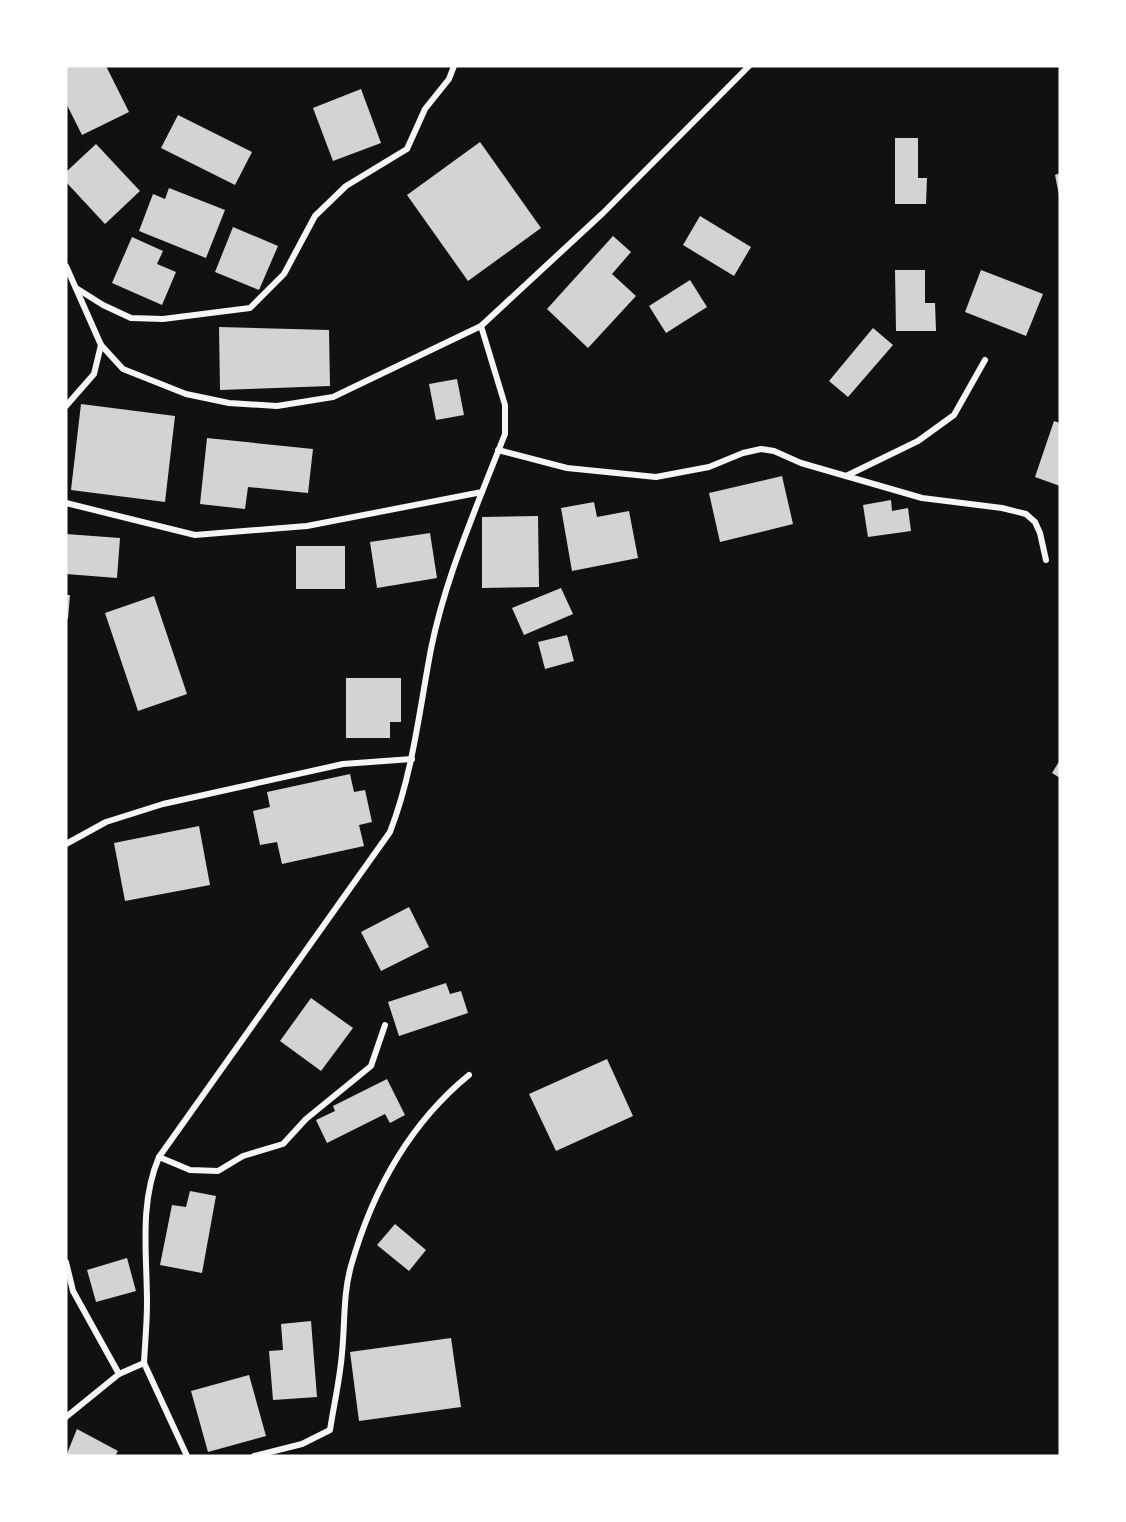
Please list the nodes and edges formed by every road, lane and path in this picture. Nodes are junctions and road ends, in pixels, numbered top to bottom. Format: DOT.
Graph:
graph roads {
  1 [pos="454,66"];
  2 [pos="749,66"];
  3 [pos="66,266"];
  4 [pos="75,288"];
  5 [pos="481,326"];
  6 [pos="101,345"];
  7 [pos="985,360"];
  8 [pos="66,406"];
  9 [pos="498,450"];
  10 [pos="846,476"];
  11 [pos="482,492"];
  12 [pos="66,503"];
  13 [pos="1046,560"];
  14 [pos="412,759"];
  15 [pos="66,844"];
  16 [pos="385,1025"];
  17 [pos="469,1075"];
  18 [pos="159,1157"];
  19 [pos="66,1262"];
  20 [pos="70,1291"];
  21 [pos="144,1363"];
  22 [pos="119,1374"];
  23 [pos="66,1417"];
  24 [pos="187,1456"];
  25 [pos="254,1456"];
  1 -- 4 [label="street"];
  2 -- 5 [label="street"];
  3 -- 4 [label="street"];
  4 -- 6 [label="street"];
  5 -- 6 [label="street"];
  5 -- 9 [label="street"];
  6 -- 8 [label="street"];
  7 -- 10 [label="street"];
  9 -- 10 [label="street"];
  9 -- 11 [label="street"];
  10 -- 13 [label="street"];
  11 -- 12 [label="street"];
  11 -- 14 [label="street"];
  14 -- 15 [label="street"];
  14 -- 18 [label="street"];
  16 -- 18 [label="street"];
  17 -- 25 [label="street"];
  18 -- 21 [label="street"];
  19 -- 20 [label="street"];
  20 -- 22 [label="street"];
  21 -- 22 [label="street"];
  21 -- 24 [label="street"];
  22 -- 23 [label="street"];
}
